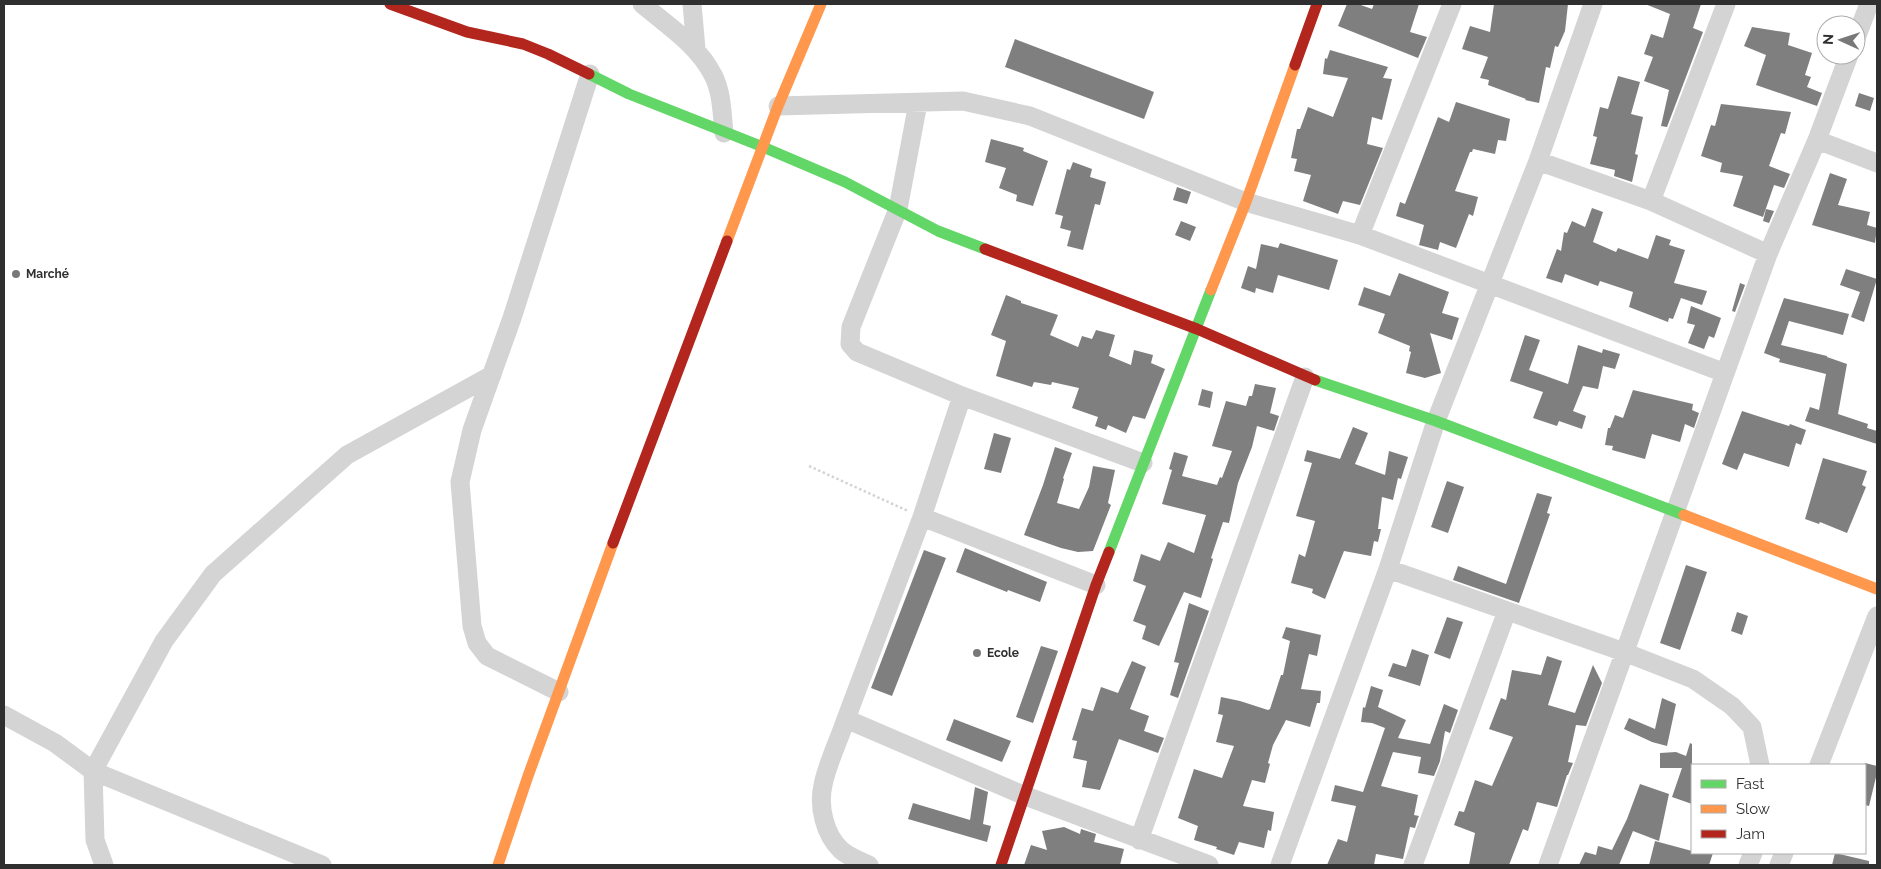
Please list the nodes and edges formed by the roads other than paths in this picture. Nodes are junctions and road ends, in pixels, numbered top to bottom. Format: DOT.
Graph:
graph roads {
  1 [pos="390,4"];
  2 [pos="642,4"];
  3 [pos="692,4"];
  4 [pos="821,4"];
  5 [pos="1317,4"];
  6 [pos="1452,4"];
  7 [pos="1593,4"];
  8 [pos="1726,4"];
  9 [pos="696,49"];
  10 [pos="1846,65"];
  11 [pos="590,74"];
  12 [pos="918,103"];
  13 [pos="778,106"];
  14 [pos="724,133"];
  15 [pos="1817,140"];
  16 [pos="763,147"];
  17 [pos="1538,161"];
  18 [pos="1877,164"];
  19 [pos="1651,201"];
  20 [pos="1246,202"];
  21 [pos="898,209"];
  22 [pos="1360,236"];
  23 [pos="1768,254"];
  24 [pos="1491,284"];
  25 [pos="1197,329"];
  26 [pos="1725,373"];
  27 [pos="492,375"];
  28 [pos="1305,377"];
  29 [pos="962,396"];
  30 [pos="1436,421"];
  31 [pos="1143,463"];
  32 [pos="1675,513"];
  33 [pos="922,517"];
  34 [pos="1388,569"];
  35 [pos="1096,585"];
  36 [pos="1877,589"];
  37 [pos="1506,611"];
  38 [pos="1877,616"];
  39 [pos="1624,652"];
  40 [pos="559,692"];
  41 [pos="4,715"];
  42 [pos="846,719"];
  43 [pos="1760,764"];
  44 [pos="1819,764"];
  45 [pos="93,771"];
  46 [pos="1023,795"];
  47 [pos="1139,840"];
  48 [pos="104,865"];
  49 [pos="322,865"];
  50 [pos="498,865"];
  51 [pos="868,865"];
  52 [pos="1001,865"];
  53 [pos="1209,865"];
  54 [pos="1280,865"];
  55 [pos="1413,865"];
  56 [pos="1548,865"];
  1 -- 11 [label="street"];
  2 -- 9 [label="street"];
  3 -- 9 [label="street"];
  4 -- 13 [label="street"];
  5 -- 20 [label="street"];
  6 -- 22 [label="street"];
  7 -- 17 [label="street"];
  8 -- 19 [label="street"];
  9 -- 14 [label="street"];
  10 -- 15 [label="street"];
  11 -- 14 [label="street"];
  11 -- 27 [label="street"];
  12 -- 13 [label="street"];
  12 -- 20 [label="street"];
  12 -- 21 [label="street"];
  13 -- 16 [label="street"];
  14 -- 16 [label="street"];
  15 -- 18 [label="street"];
  15 -- 23 [label="street"];
  16 -- 21 [label="street"];
  16 -- 40 [label="street"];
  17 -- 19 [label="street"];
  17 -- 24 [label="street"];
  19 -- 23 [label="street"];
  20 -- 22 [label="street"];
  20 -- 25 [label="street"];
  21 -- 25 [label="street"];
  21 -- 29 [label="street"];
  22 -- 24 [label="street"];
  23 -- 26 [label="street"];
  24 -- 26 [label="street"];
  24 -- 30 [label="street"];
  25 -- 28 [label="street"];
  25 -- 31 [label="street"];
  26 -- 32 [label="street"];
  27 -- 40 [label="street"];
  27 -- 45 [label="street"];
  28 -- 30 [label="street"];
  28 -- 47 [label="street"];
  29 -- 31 [label="street"];
  29 -- 33 [label="street"];
  30 -- 32 [label="street"];
  30 -- 34 [label="street"];
  31 -- 35 [label="street"];
  32 -- 36 [label="street"];
  32 -- 39 [label="street"];
  33 -- 35 [label="street"];
  33 -- 42 [label="street"];
  34 -- 37 [label="street"];
  34 -- 54 [label="street"];
  35 -- 46 [label="street"];
  37 -- 39 [label="street"];
  37 -- 55 [label="street"];
  38 -- 44 [label="street"];
  39 -- 43 [label="street"];
  39 -- 56 [label="street"];
  40 -- 50 [label="street"];
  41 -- 45 [label="street"];
  42 -- 46 [label="street"];
  42 -- 51 [label="street"];
  45 -- 48 [label="street"];
  45 -- 49 [label="street"];
  46 -- 47 [label="street"];
  46 -- 52 [label="street"];
  47 -- 53 [label="street"];
}
